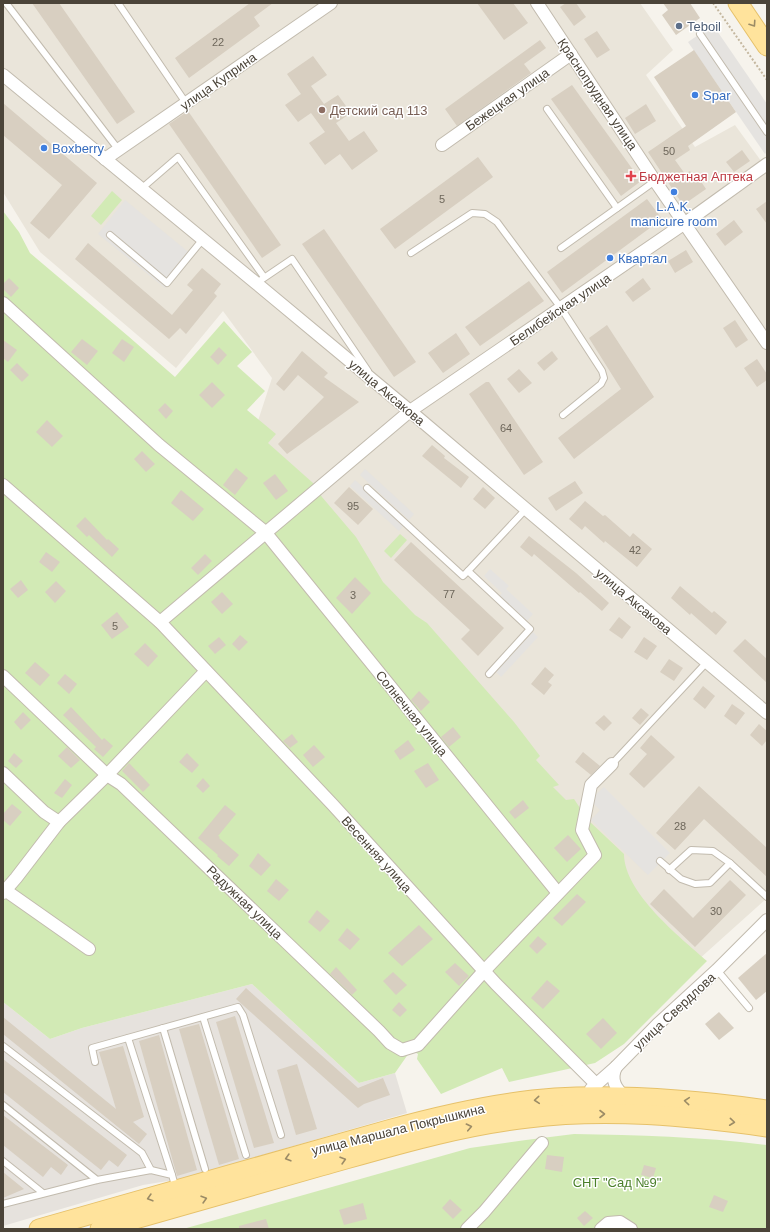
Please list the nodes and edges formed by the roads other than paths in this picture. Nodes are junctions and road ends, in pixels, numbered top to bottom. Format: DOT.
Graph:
graph roads {
  1 [pos="6,3"];
  2 [pos="118,3"];
  3 [pos="331,3"];
  4 [pos="537,3"];
  5 [pos="738,3"];
  6 [pos="700,34"];
  7 [pos="767,46"];
  8 [pos="571,54"];
  9 [pos="3,75"];
  10 [pos="186,103"];
  11 [pos="547,109"];
  12 [pos="767,132"];
  13 [pos="442,145"];
  14 [pos="118,150"];
  15 [pos="105,159"];
  16 [pos="767,164"];
  17 [pos="655,181"];
  18 [pos="141,189"];
  19 [pos="617,208"];
  20 [pos="685,223"];
  21 [pos="110,235"];
  22 [pos="203,239"];
  23 [pos="561,248"];
  24 [pos="411,253"];
  25 [pos="260,280"];
  26 [pos="3,303"];
  27 [pos="561,308"];
  28 [pos="767,343"];
  29 [pos="376,382"];
  30 [pos="410,411"];
  31 [pos="563,415"];
  32 [pos="3,485"];
  33 [pos="367,488"];
  34 [pos="526,509"];
  35 [pos="265,532"];
  36 [pos="468,571"];
  37 [pos="160,622"];
  38 [pos="707,662"];
  39 [pos="206,671"];
  40 [pos="489,674"];
  41 [pos="3,676"];
  42 [pos="767,713"];
  43 [pos="612,764"];
  44 [pos="3,773"];
  45 [pos="107,775"];
  46 [pos="59,822"];
  47 [pos="660,861"];
  48 [pos="730,863"];
  49 [pos="669,870"];
  50 [pos="4,892"];
  51 [pos="558,893"];
  52 [pos="767,897"];
  53 [pos="767,920"];
  54 [pos="89,949"];
  55 [pos="717,970"];
  56 [pos="484,971"];
  57 [pos="749,1008"];
  58 [pos="203,1017"];
  59 [pos="164,1028"];
  60 [pos="128,1038"];
  61 [pos="3,1046"];
  62 [pos="95,1062"];
  63 [pos="616,1067"];
  64 [pos="596,1084"];
  65 [pos="626,1097"];
  66 [pos="576,1098"];
  67 [pos="3,1106"];
  68 [pos="767,1110"];
  69 [pos="767,1127"];
  70 [pos="281,1135"];
  71 [pos="542,1143"];
  72 [pos="246,1155"];
  73 [pos="3,1161"];
  74 [pos="205,1169"];
  75 [pos="151,1170"];
  76 [pos="97,1180"];
  77 [pos="174,1183"];
  78 [pos="43,1193"];
  79 [pos="3,1204"];
  80 [pos="39,1229"];
  81 [pos="100,1229"];
  82 [pos="467,1229"];
  83 [pos="601,1229"];
  84 [pos="631,1229"];
  1 -- 14 [label="lane"];
  2 -- 10 [label="lane"];
  3 -- 10 [label="street, улица Куприна"];
  4 -- 8 [label="street, Краснопрудная улица"];
  5 -- 7 [label="main road, one-way"];
  6 -- 12 [label="lane"];
  8 -- 13 [label="street, Бежецкая улица"];
  8 -- 17 [label="street, Краснопрудная улица"];
  9 -- 15 [label="street, улица Аксакова"];
  10 -- 14 [label="street, улица Куприна"];
  11 -- 19 [label="lane"];
  14 -- 15 [label="street, улица Куприна"];
  15 -- 18 [label="street, улица Аксакова"];
  16 -- 20 [label="street, Белибейская улица"];
  17 -- 19 [label="lane"];
  17 -- 20 [label="street, Краснопрудная улица"];
  18 -- 22 [label="street, улица Аксакова"];
  18 -- 25 [label="lane"];
  19 -- 23 [label="lane"];
  20 -- 27 [label="street, Белибейская улица"];
  20 -- 28 [label="street, Краснопрудная улица"];
  21 -- 22 [label="lane"];
  22 -- 25 [label="street, улица Аксакова"];
  24 -- 27 [label="lane"];
  25 -- 29 [label="street, улица Аксакова"];
  25 -- 29 [label="lane"];
  26 -- 35 [label="street, Солнечная улица"];
  27 -- 30 [label="street, Белибейская улица"];
  27 -- 31 [label="lane"];
  29 -- 30 [label="street, улица Аксакова"];
  30 -- 34 [label="street, улица Аксакова"];
  30 -- 35 [label="street, Белибейская улица"];
  32 -- 37 [label="street, Весенняя улица"];
  33 -- 36 [label="lane"];
  34 -- 36 [label="lane"];
  34 -- 38 [label="street, улица Аксакова"];
  35 -- 37 [label="street, Белибейская улица"];
  35 -- 51 [label="street, Солнечная улица"];
  36 -- 40 [label="lane"];
  37 -- 39 [label="street, Весенняя улица"];
  38 -- 42 [label="street, улица Аксакова"];
  38 -- 43 [label="lane"];
  39 -- 45 [label="street"];
  39 -- 56 [label="street, Весенняя улица"];
  41 -- 45 [label="street, Радужная улица"];
  43 -- 51 [label="street, Радужная улица"];
  44 -- 46 [label="street"];
  45 -- 46 [label="street"];
  45 -- 56 [label="street, Радужная улица"];
  46 -- 50 [label="street"];
  47 -- 49 [label="lane"];
  48 -- 49 [label="lane"];
  48 -- 49 [label="lane"];
  48 -- 52 [label="lane"];
  50 -- 54 [label="street"];
  51 -- 56 [label="street, Радужная улица"];
  53 -- 55 [label="street, улица Свердлова"];
  55 -- 57 [label="lane"];
  55 -- 63 [label="street, улица Свердлова"];
  56 -- 64 [label="street, Весенняя улица"];
  58 -- 59 [label="lane"];
  58 -- 70 [label="lane"];
  58 -- 72 [label="lane"];
  59 -- 60 [label="lane"];
  59 -- 74 [label="lane"];
  60 -- 62 [label="lane"];
  60 -- 77 [label="lane"];
  61 -- 75 [label="lane"];
  63 -- 64 [label="street, улица Свердлова"];
  63 -- 65 [label="street"];
  64 -- 66 [label="street, улица Свердлова"];
  65 -- 66 [label="main road, улица Маршала Покрышкина"];
  68 -- 65 [label="main road, улица Маршала Покрышкина, one-way"];
  66 -- 77 [label="main road, улица Маршала Покрышкина, one-way"];
  67 -- 76 [label="lane"];
  81 -- 69 [label="main road, улица Маршала Покрышкина, one-way"];
  71 -- 82 [label="street"];
  73 -- 78 [label="lane"];
  75 -- 76 [label="lane"];
  75 -- 77 [label="lane"];
  76 -- 78 [label="lane"];
  77 -- 80 [label="main road, улица Маршала Покрышкина, one-way"];
  78 -- 79 [label="lane"];
  83 -- 84 [label="street"];
}
